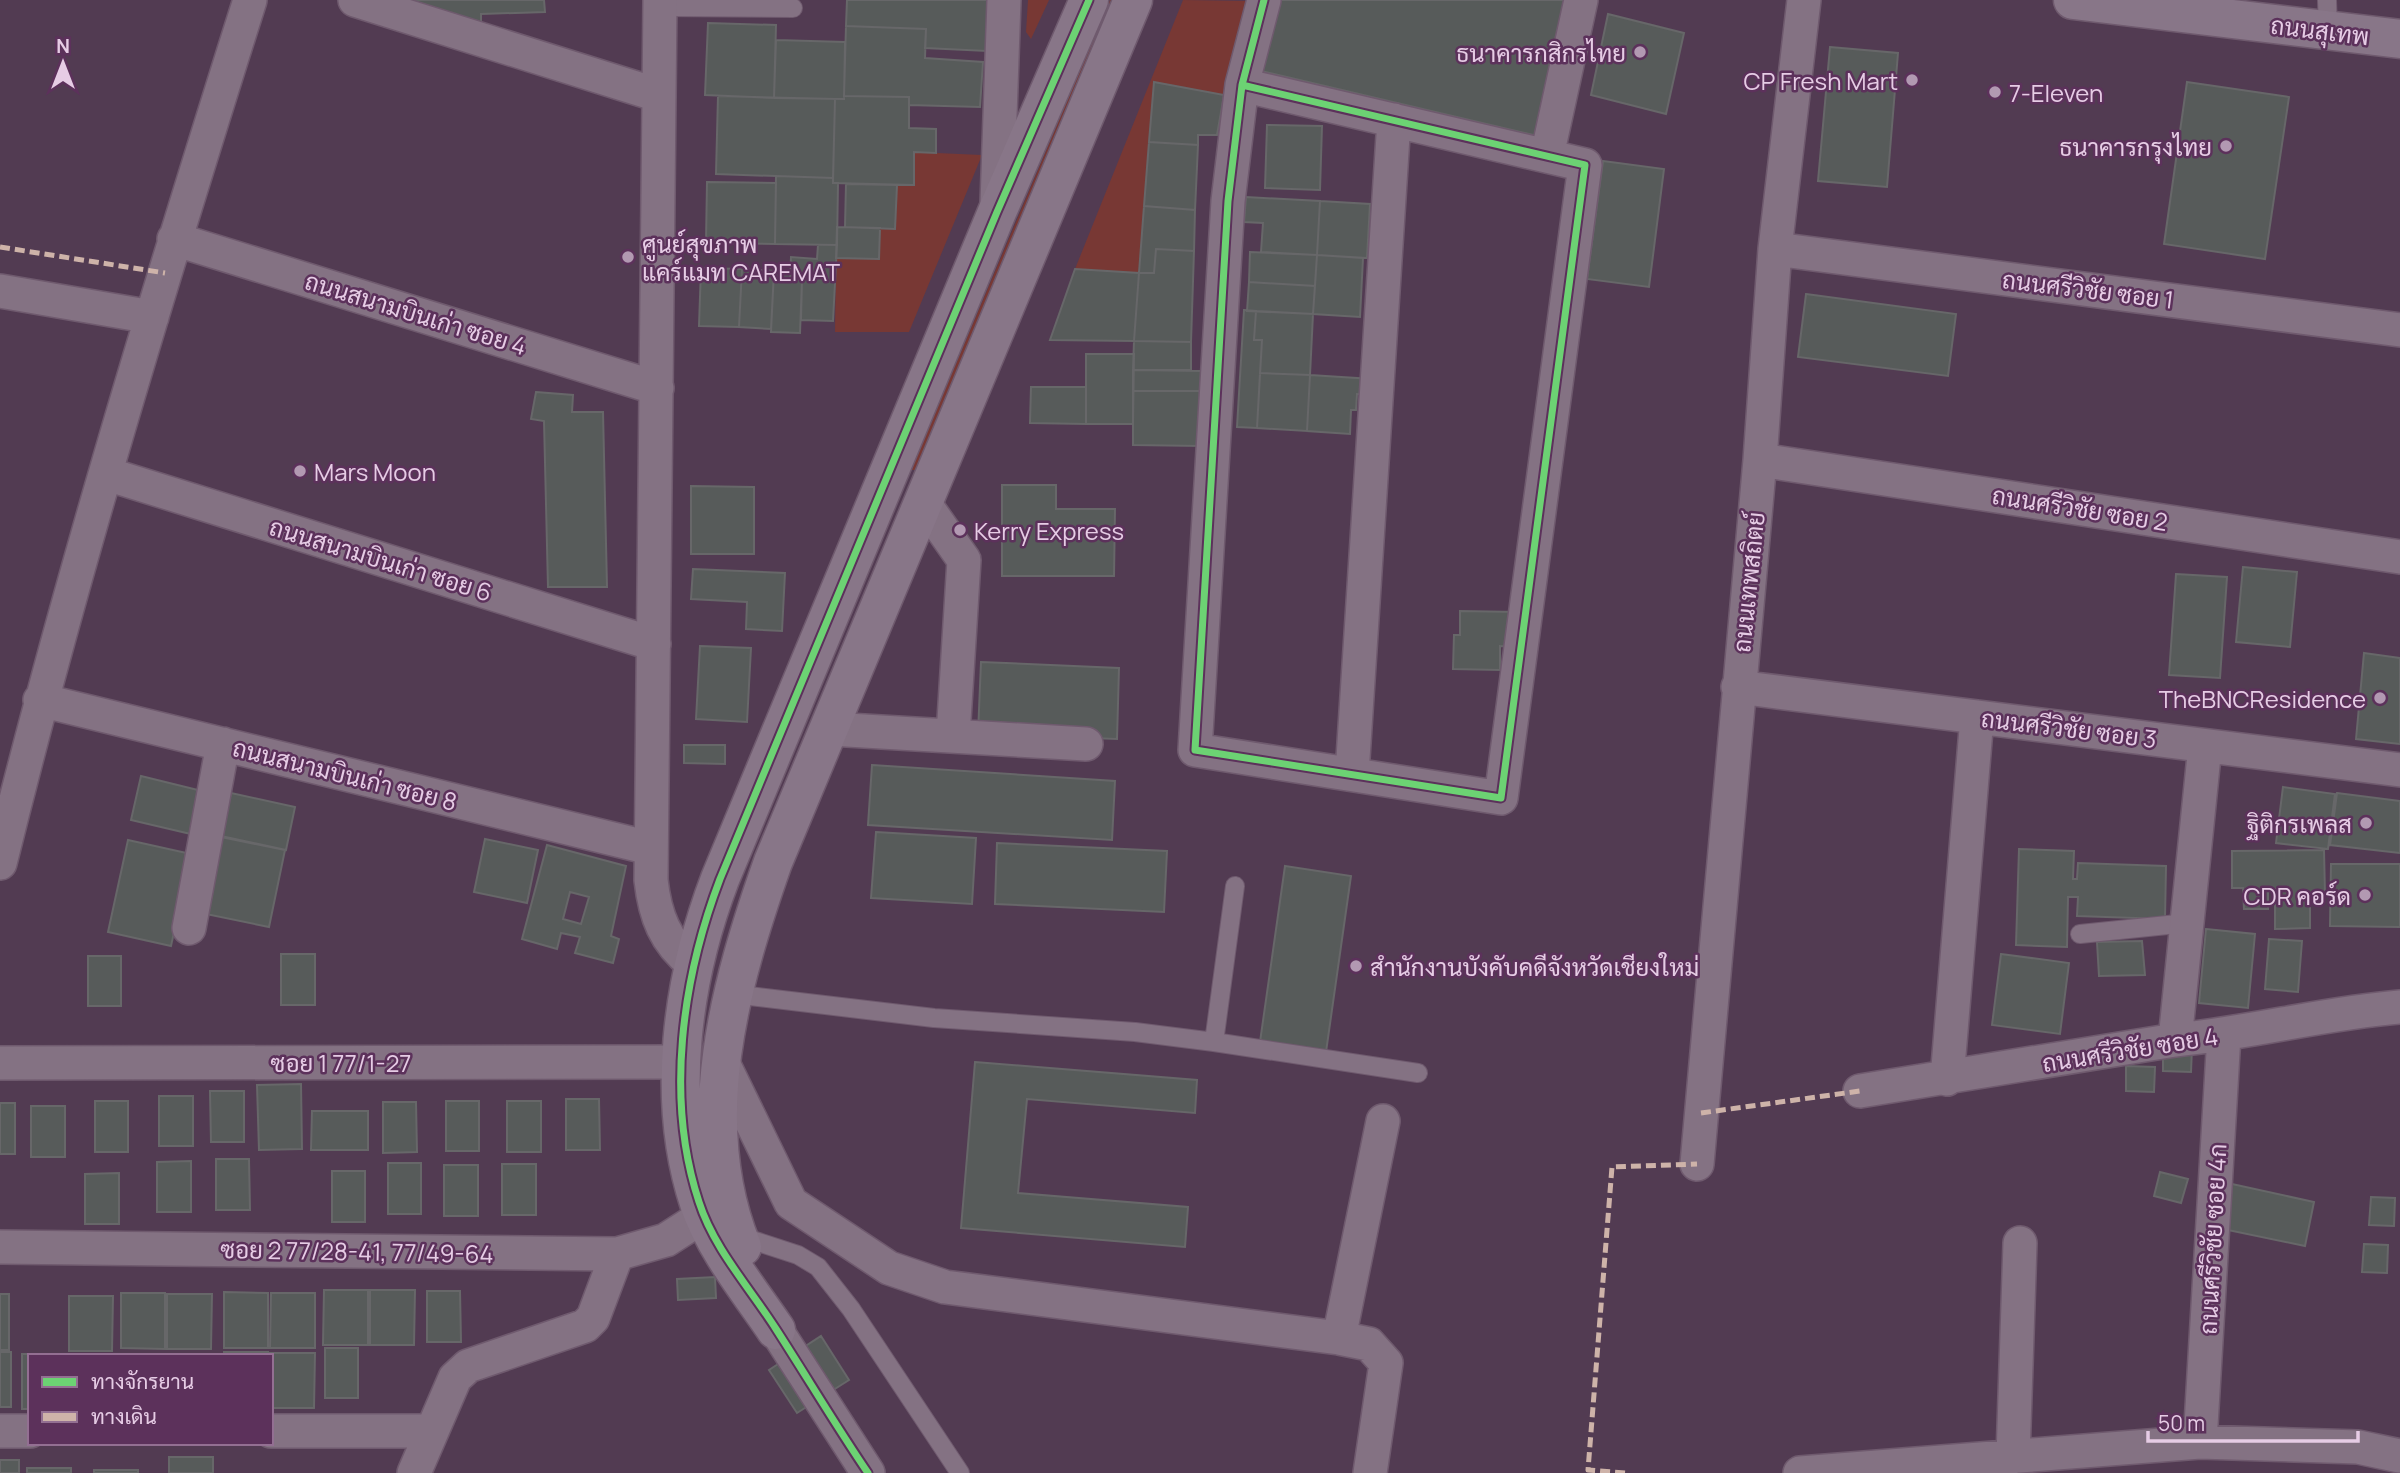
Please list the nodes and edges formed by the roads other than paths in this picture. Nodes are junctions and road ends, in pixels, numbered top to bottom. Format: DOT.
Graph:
graph roads {
  1 [pos="250,0"];
  2 [pos="355,0"];
  3 [pos="1004,0"];
  4 [pos="1089,0"];
  5 [pos="1133,0"];
  6 [pos="1264,0"];
  7 [pos="1581,0"];
  8 [pos="1804,0"];
  9 [pos="2073,0"];
  10 [pos="660,4"];
  11 [pos="793,8"];
  12 [pos="2328,15"];
  13 [pos="2400,39"];
  14 [pos="1242,85"];
  15 [pos="658,95"];
  16 [pos="1394,120"];
  17 [pos="1547,156"];
  18 [pos="997,212"];
  19 [pos="174,239"];
  20 [pos="1775,249"];
  21 [pos="0,291"];
  22 [pos="152,317"];
  23 [pos="2400,330"];
  24 [pos="657,388"];
  25 [pos="1760,460"];
  26 [pos="107,474"];
  27 [pos="924,503"];
  28 [pos="2400,556"];
  29 [pos="654,644"];
  30 [pos="1738,687"];
  31 [pos="40,700"];
  32 [pos="1977,717"];
  33 [pos="830,729"];
  34 [pos="953,736"];
  35 [pos="223,744"];
  36 [pos="1086,744"];
  37 [pos="2205,746"];
  38 [pos="2400,770"];
  39 [pos="1352,774"];
  40 [pos="650,848"];
  41 [pos="0,863"];
  42 [pos="1235,886"];
  43 [pos="2187,923"];
  44 [pos="189,928"];
  45 [pos="2080,934"];
  46 [pos="691,973"];
  47 [pos="733,994"];
  48 [pos="2400,1007"];
  49 [pos="2224,1035"];
  50 [pos="2175,1040"];
  51 [pos="1214,1042"];
  52 [pos="721,1059"];
  53 [pos="682,1062"];
  54 [pos="0,1063"];
  55 [pos="1418,1073"];
  56 [pos="1947,1079"];
  57 [pos="1860,1091"];
  58 [pos="1383,1121"];
  59 [pos="1697,1164"];
  60 [pos="705,1215"];
  61 [pos="737,1235"];
  62 [pos="2020,1243"];
  63 [pos="0,1247"];
  64 [pos="617,1254"];
  65 [pos="776,1330"];
  66 [pos="1339,1338"];
  67 [pos="0,1431"];
  68 [pos="28,1431"];
  69 [pos="273,1431"];
  70 [pos="432,1431"];
  71 [pos="2200,1442"];
  72 [pos="2400,1456"];
  73 [pos="2013,1457"];
  74 [pos="2066,1463"];
  75 [pos="1961,1467"];
  76 [pos="414,1473"];
  77 [pos="867,1473"];
  78 [pos="960,1473"];
  79 [pos="1370,1473"];
  80 [pos="1800,1473"];
  1 -- 19 [label="street"];
  2 -- 15 [label="street"];
  3 -- 18 [label="street"];
  4 -- 18 [label="street"];
  5 -- 27 [label="street"];
  6 -- 14 [label="street"];
  7 -- 17 [label="street"];
  8 -- 20 [label="street, ถนนเทพสถิตย์"];
  9 -- 12 [label="street, ถนนสุเทพ"];
  10 -- 11 [label="lane"];
  10 -- 15 [label="street"];
  12 -- 13 [label="street, ถนนสุเทพ"];
  14 -- 16 [label="street"];
  14 -- 39 [label="street"];
  15 -- 24 [label="street"];
  16 -- 17 [label="street"];
  16 -- 39 [label="street"];
  17 -- 39 [label="street"];
  18 -- 46 [label="street"];
  19 -- 22 [label="street"];
  19 -- 24 [label="street, ถนนสนามบินเก่า ซอย 4"];
  20 -- 23 [label="street, ถนนศรีวิชัย ซอย 1"];
  20 -- 25 [label="street, ถนนเทพสถิตย์"];
  21 -- 22 [label="street"];
  22 -- 26 [label="street"];
  24 -- 29 [label="street"];
  25 -- 28 [label="street, ถนนศรีวิชัย ซอย 2"];
  25 -- 30 [label="street, ถนนเทพสถิตย์"];
  26 -- 29 [label="street, ถนนสนามบินเก่า ซอย 6"];
  26 -- 31 [label="street"];
  27 -- 33 [label="street"];
  27 -- 34 [label="street"];
  29 -- 40 [label="street"];
  30 -- 32 [label="street, ถนนศรีวิชัย ซอย 3"];
  30 -- 59 [label="street, ถนนเทพสถิตย์"];
  31 -- 35 [label="street, ถนนสนามบินเก่า ซอย 8"];
  31 -- 41 [label="street"];
  32 -- 37 [label="street, ถนนศรีวิชัย ซอย 3"];
  32 -- 56 [label="street"];
  33 -- 34 [label="street"];
  33 -- 47 [label="street"];
  34 -- 36 [label="street"];
  35 -- 40 [label="street, ถนนสนามบินเก่า ซอย 8"];
  35 -- 44 [label="street"];
  37 -- 38 [label="street, ถนนศรีวิชัย ซอย 3"];
  37 -- 43 [label="street"];
  40 -- 46 [label="street"];
  42 -- 51 [label="lane"];
  43 -- 45 [label="lane"];
  43 -- 50 [label="street"];
  46 -- 47 [label="street"];
  46 -- 53 [label="street"];
  47 -- 51 [label="lane"];
  47 -- 52 [label="street"];
  48 -- 49 [label="street, ถนนศรีวิชัย ซอย 4"];
  49 -- 50 [label="street, ถนนศรีวิชัย ซอย 4"];
  49 -- 71 [label="street, ถนนศรีวิชัย ซอย 4ก"];
  50 -- 56 [label="street, ถนนศรีวิชัย ซอย 4"];
  51 -- 55 [label="lane"];
  52 -- 61 [label="street"];
  52 -- 66 [label="street"];
  53 -- 54 [label="street, ซอย 1 77/1-27"];
  53 -- 60 [label="street"];
  56 -- 57 [label="street, ถนนศรีวิชัย ซอย 4"];
  58 -- 66 [label="street"];
  60 -- 64 [label="street, ซอย 2 77/28-41, 77/49-64"];
  60 -- 65 [label="street"];
  61 -- 65 [label="street"];
  61 -- 78 [label="lane"];
  62 -- 73 [label="street"];
  63 -- 64 [label="street, ซอย 2 77/28-41, 77/49-64"];
  64 -- 70 [label="street"];
  65 -- 77 [label="street"];
  66 -- 79 [label="street"];
  67 -- 68 [label="street"];
  69 -- 70 [label="street"];
  70 -- 76 [label="street"];
  71 -- 72 [label="street"];
  71 -- 74 [label="street"];
  73 -- 74 [label="street"];
  73 -- 75 [label="street"];
  75 -- 80 [label="street"];
}
